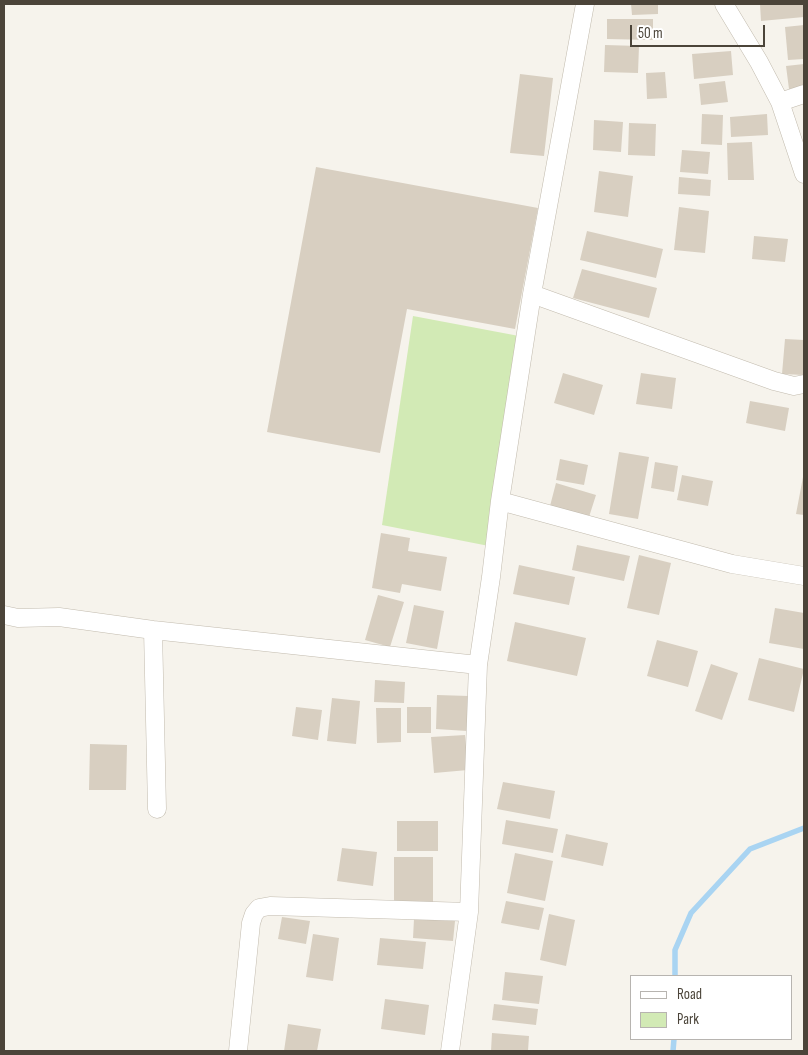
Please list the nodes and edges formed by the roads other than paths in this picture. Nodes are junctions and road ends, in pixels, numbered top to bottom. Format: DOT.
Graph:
graph roads {
  1 [pos="585,4"];
  2 [pos="724,4"];
  3 [pos="804,94"];
  4 [pos="780,102"];
  5 [pos="804,174"];
  6 [pos="532,294"];
  7 [pos="804,384"];
  8 [pos="500,501"];
  9 [pos="804,576"];
  10 [pos="4,615"];
  11 [pos="153,630"];
  12 [pos="478,665"];
  13 [pos="157,809"];
  14 [pos="469,912"];
  15 [pos="238,1051"];
  16 [pos="450,1051"];
  1 -- 6 [label="street"];
  2 -- 4 [label="street"];
  3 -- 4 [label="street"];
  4 -- 5 [label="street"];
  6 -- 7 [label="street"];
  6 -- 8 [label="street"];
  8 -- 9 [label="street"];
  8 -- 12 [label="street"];
  10 -- 11 [label="street"];
  11 -- 12 [label="street"];
  11 -- 13 [label="street"];
  12 -- 14 [label="street"];
  14 -- 15 [label="street"];
  14 -- 16 [label="street"];
}
